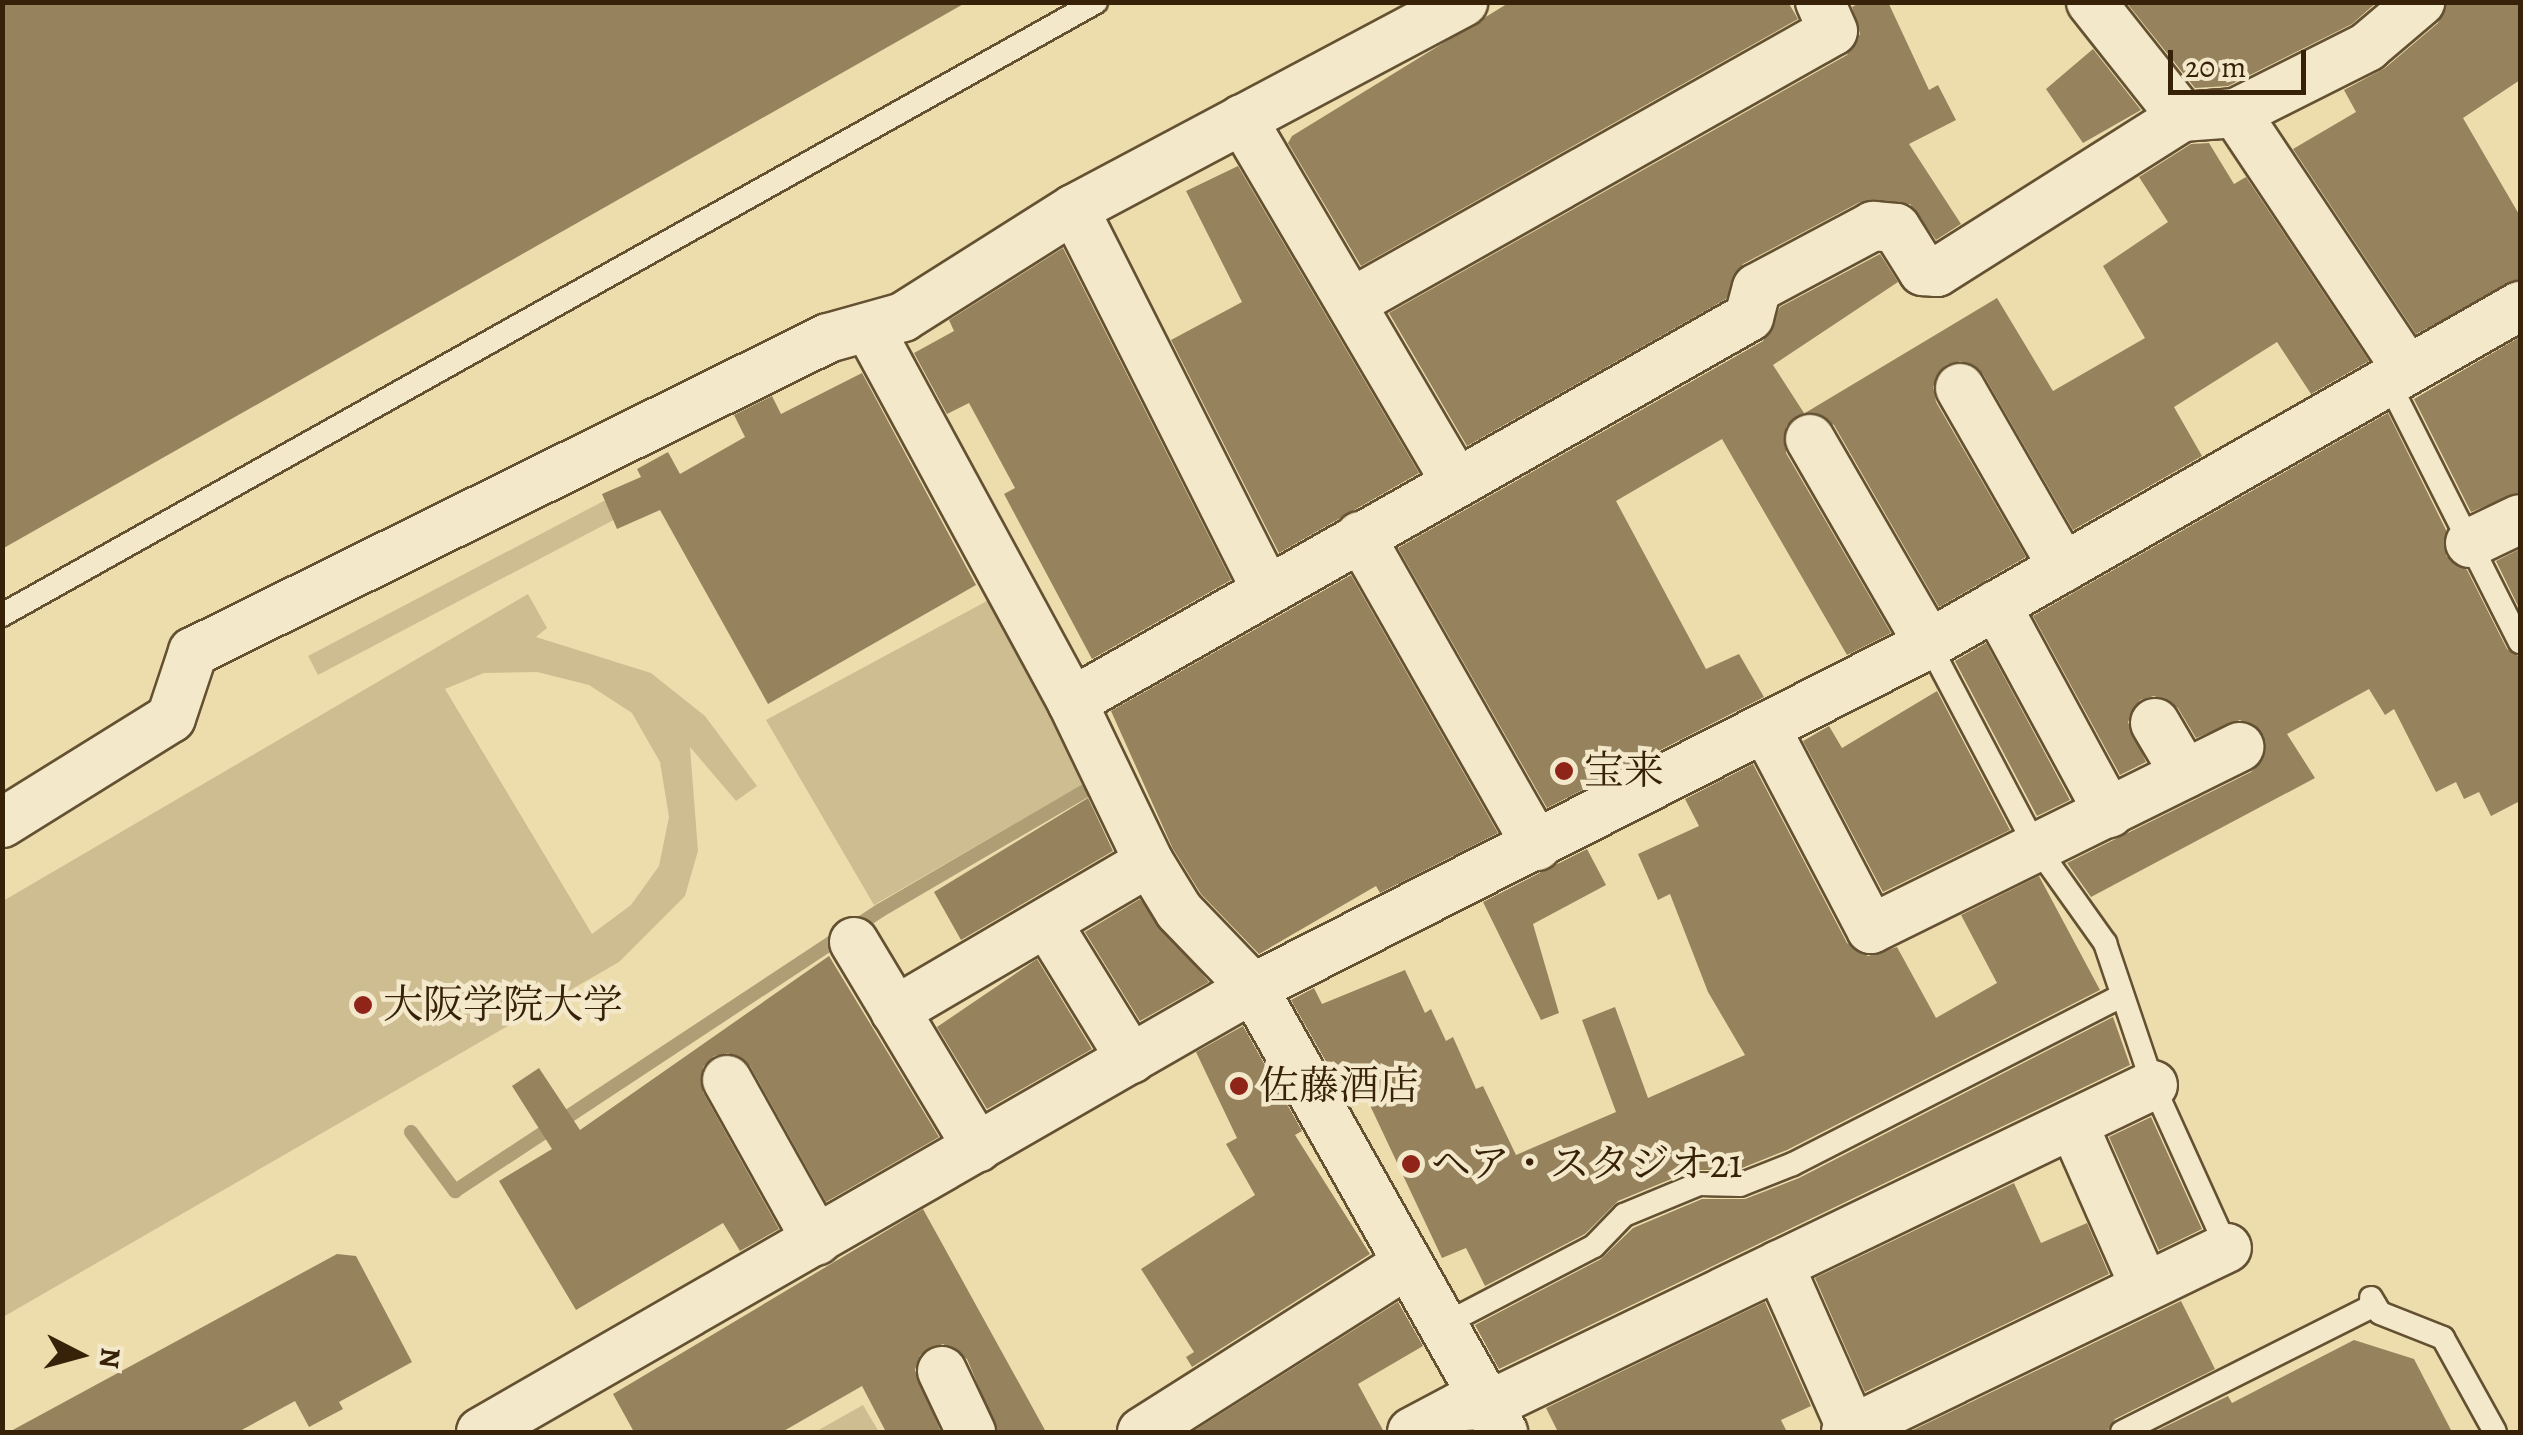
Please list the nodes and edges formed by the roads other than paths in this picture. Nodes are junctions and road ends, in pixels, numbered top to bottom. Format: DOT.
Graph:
graph roads {
  1 [pos="1096,2"];
  2 [pos="1463,2"];
  3 [pos="1820,2"];
  4 [pos="2091,2"];
  5 [pos="2420,2"];
  6 [pos="2236,113"];
  7 [pos="2182,117"];
  8 [pos="1242,119"];
  9 [pos="1074,209"];
  10 [pos="1351,303"];
  11 [pos="2520,306"];
  12 [pos="870,330"];
  13 [pos="2405,366"];
  14 [pos="1960,388"];
  15 [pos="1810,439"];
  16 [pos="1456,482"];
  17 [pos="2520,519"];
  18 [pos="1360,536"];
  19 [pos="2470,543"];
  20 [pos="2062,568"];
  21 [pos="1266,589"];
  22 [pos="1996,605"];
  23 [pos="12,609"];
  24 [pos="2520,642"];
  25 [pos="1929,644"];
  26 [pos="1072,702"];
  27 [pos="2156,724"];
  28 [pos="1766,729"];
  29 [pos="2238,747"];
  30 [pos="2185,774"];
  31 [pos="2109,812"];
  32 [pos="2,823"];
  33 [pos="2034,843"];
  34 [pos="1536,846"];
  35 [pos="1149,862"];
  36 [pos="1047,923"];
  37 [pos="854,942"];
  38 [pos="1253,988"];
  39 [pos="2121,996"];
  40 [pos="895,1011"];
  41 [pos="1130,1059"];
  42 [pos="727,1080"];
  43 [pos="2153,1086"];
  44 [pos="2072,1124"];
  45 [pos="978,1148"];
  46 [pos="817,1241"];
  47 [pos="2227,1248"];
  48 [pos="1408,1263"];
  49 [pos="1779,1265"];
  50 [pos="2145,1287"];
  51 [pos="1443,1325"];
  52 [pos="942,1370"];
  53 [pos="1496,1419"];
  54 [pos="1849,1431"];
  55 [pos="481,1432"];
  56 [pos="971,1432"];
  57 [pos="1142,1432"];
  58 [pos="1412,1432"];
  59 [pos="2122,1432"];
  60 [pos="2495,1432"];
  1 -- 23 [label="lane"];
  2 -- 8 [label="street"];
  3 -- 10 [label="street"];
  4 -- 7 [label="street"];
  5 -- 6 [label="street"];
  6 -- 7 [label="street"];
  6 -- 13 [label="street"];
  7 -- 16 [label="street"];
  8 -- 9 [label="street"];
  8 -- 10 [label="street"];
  9 -- 12 [label="street"];
  9 -- 21 [label="street"];
  10 -- 16 [label="street"];
  11 -- 13 [label="street"];
  12 -- 26 [label="street"];
  12 -- 32 [label="street"];
  13 -- 19 [label="lane"];
  13 -- 20 [label="street"];
  14 -- 20 [label="street"];
  15 -- 25 [label="street"];
  16 -- 18 [label="street"];
  17 -- 19 [label="street"];
  18 -- 21 [label="street"];
  18 -- 34 [label="street"];
  19 -- 24 [label="lane"];
  20 -- 22 [label="street"];
  21 -- 26 [label="street"];
  22 -- 25 [label="street"];
  22 -- 31 [label="street"];
  25 -- 28 [label="street"];
  25 -- 33 [label="lane"];
  26 -- 35 [label="street"];
  27 -- 30 [label="street"];
  28 -- 33 [label="street"];
  28 -- 34 [label="street"];
  29 -- 30 [label="street"];
  30 -- 31 [label="street"];
  31 -- 33 [label="street"];
  33 -- 39 [label="lane"];
  34 -- 38 [label="street"];
  35 -- 36 [label="street"];
  35 -- 38 [label="street"];
  36 -- 40 [label="street"];
  36 -- 41 [label="street"];
  37 -- 40 [label="street"];
  38 -- 41 [label="street"];
  38 -- 48 [label="street"];
  39 -- 43 [label="lane"];
  39 -- 51 [label="lane"];
  40 -- 45 [label="street"];
  41 -- 45 [label="street"];
  42 -- 46 [label="street"];
  43 -- 44 [label="street"];
  43 -- 47 [label="lane"];
  44 -- 49 [label="street"];
  44 -- 50 [label="street"];
  45 -- 46 [label="street"];
  46 -- 55 [label="street"];
  47 -- 50 [label="street"];
  48 -- 51 [label="street"];
  48 -- 57 [label="street"];
  49 -- 53 [label="street"];
  49 -- 54 [label="street"];
  50 -- 54 [label="street"];
  51 -- 53 [label="street"];
  52 -- 56 [label="street"];
  53 -- 58 [label="street"];
  59 -- 60 [label="lane"];
}
